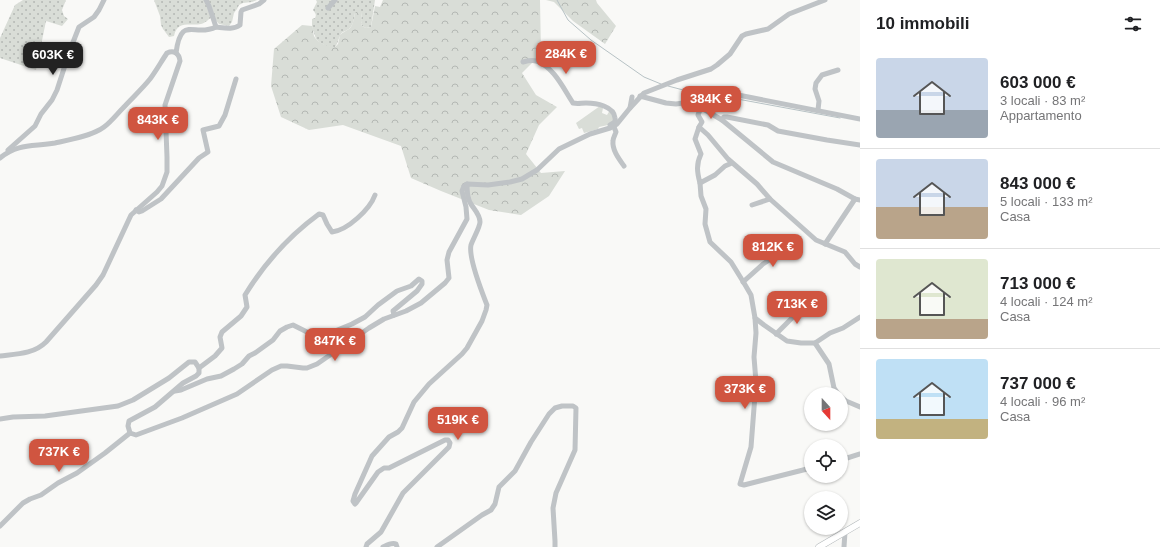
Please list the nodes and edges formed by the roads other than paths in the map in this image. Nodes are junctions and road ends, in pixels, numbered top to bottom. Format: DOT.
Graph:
graph roads {
  1 [pos="104,0"];
  2 [pos="206,0"];
  3 [pos="264,0"];
  4 [pos="334,0"];
  5 [pos="825,0"];
  6 [pos="328,8"];
  7 [pos="216,27"];
  8 [pos="176,52"];
  9 [pos="523,62"];
  10 [pos="838,70"];
  11 [pos="236,79"];
  12 [pos="728,94"];
  13 [pos="640,96"];
  14 [pos="632,97"];
  15 [pos="701,107"];
  16 [pos="630,108"];
  17 [pos="818,110"];
  18 [pos="860,119"];
  19 [pos="722,120"];
  20 [pos="614,127"];
  21 [pos="699,127"];
  22 [pos="602,130"];
  23 [pos="860,145"];
  24 [pos="2,156"];
  25 [pos="732,163"];
  26 [pos="624,166"];
  27 [pos="700,183"];
  28 [pos="467,184"];
  29 [pos="375,195"];
  30 [pos="858,198"];
  31 [pos="770,199"];
  32 [pos="752,205"];
  33 [pos="136,210"];
  34 [pos="789,242"];
  35 [pos="825,244"];
  36 [pos="860,267"];
  37 [pos="743,282"];
  38 [pos="805,305"];
  39 [pos="394,315"];
  40 [pos="860,316"];
  41 [pos="755,318"];
  42 [pos="776,334"];
  43 [pos="815,343"];
  44 [pos="0,356"];
  45 [pos="199,368"];
  46 [pos="834,387"];
  47 [pos="174,391"];
  48 [pos="848,402"];
  49 [pos="860,407"];
  50 [pos="0,419"];
  51 [pos="130,433"];
  52 [pos="860,454"];
  53 [pos="848,458"];
  54 [pos="804,470"];
  55 [pos="860,523"];
  56 [pos="0,526"];
  57 [pos="848,530"];
  58 [pos="840,535"];
  59 [pos="845,535"];
  60 [pos="366,547"];
  61 [pos="383,547"];
  62 [pos="397,547"];
  63 [pos="437,547"];
  64 [pos="555,547"];
  65 [pos="819,547"];
  66 [pos="844,547"];
  1 -- 24 [label="street"];
  2 -- 7 [label="street"];
  3 -- 7 [label="street"];
  4 -- 6 [label="street"];
  5 -- 13 [label="street"];
  7 -- 8 [label="street"];
  8 -- 24 [label="street"];
  8 -- 33 [label="street"];
  9 -- 22 [label="street"];
  10 -- 17 [label="street"];
  11 -- 33 [label="street"];
  12 -- 17 [label="street"];
  13 -- 15 [label="street"];
  13 -- 16 [label="street"];
  14 -- 16 [label="street"];
  15 -- 19 [label="street"];
  15 -- 21 [label="street"];
  16 -- 20 [label="street"];
  17 -- 18 [label="street"];
  19 -- 23 [label="street"];
  19 -- 30 [label="street"];
  20 -- 22 [label="street"];
  20 -- 26 [label="street"];
  21 -- 25 [label="street"];
  21 -- 27 [label="street"];
  22 -- 28 [label="street"];
  25 -- 27 [label="street"];
  25 -- 31 [label="street"];
  27 -- 37 [label="street"];
  28 -- 39 [label="street"];
  28 -- 60 [label="street"];
  29 -- 45 [label="street"];
  30 -- 35 [label="street"];
  31 -- 32 [label="street"];
  31 -- 35 [label="street"];
  33 -- 44 [label="street"];
  34 -- 37 [label="street"];
  35 -- 36 [label="street"];
  37 -- 41 [label="street"];
  38 -- 42 [label="street"];
  39 -- 47 [label="street"];
  39 -- 51 [label="street"];
  40 -- 43 [label="street"];
  41 -- 42 [label="street"];
  41 -- 54 [label="street"];
  42 -- 43 [label="street"];
  43 -- 46 [label="street"];
  45 -- 47 [label="street"];
  45 -- 50 [label="street"];
  47 -- 51 [label="street"];
  48 -- 49 [label="street"];
  51 -- 56 [label="street"];
  52 -- 53 [label="street"];
  55 -- 57 [label="main road"];
  58 -- 65 [label="main road"];
  59 -- 66 [label="street"];
  61 -- 62 [label="street"];
  63 -- 64 [label="street"];
}
